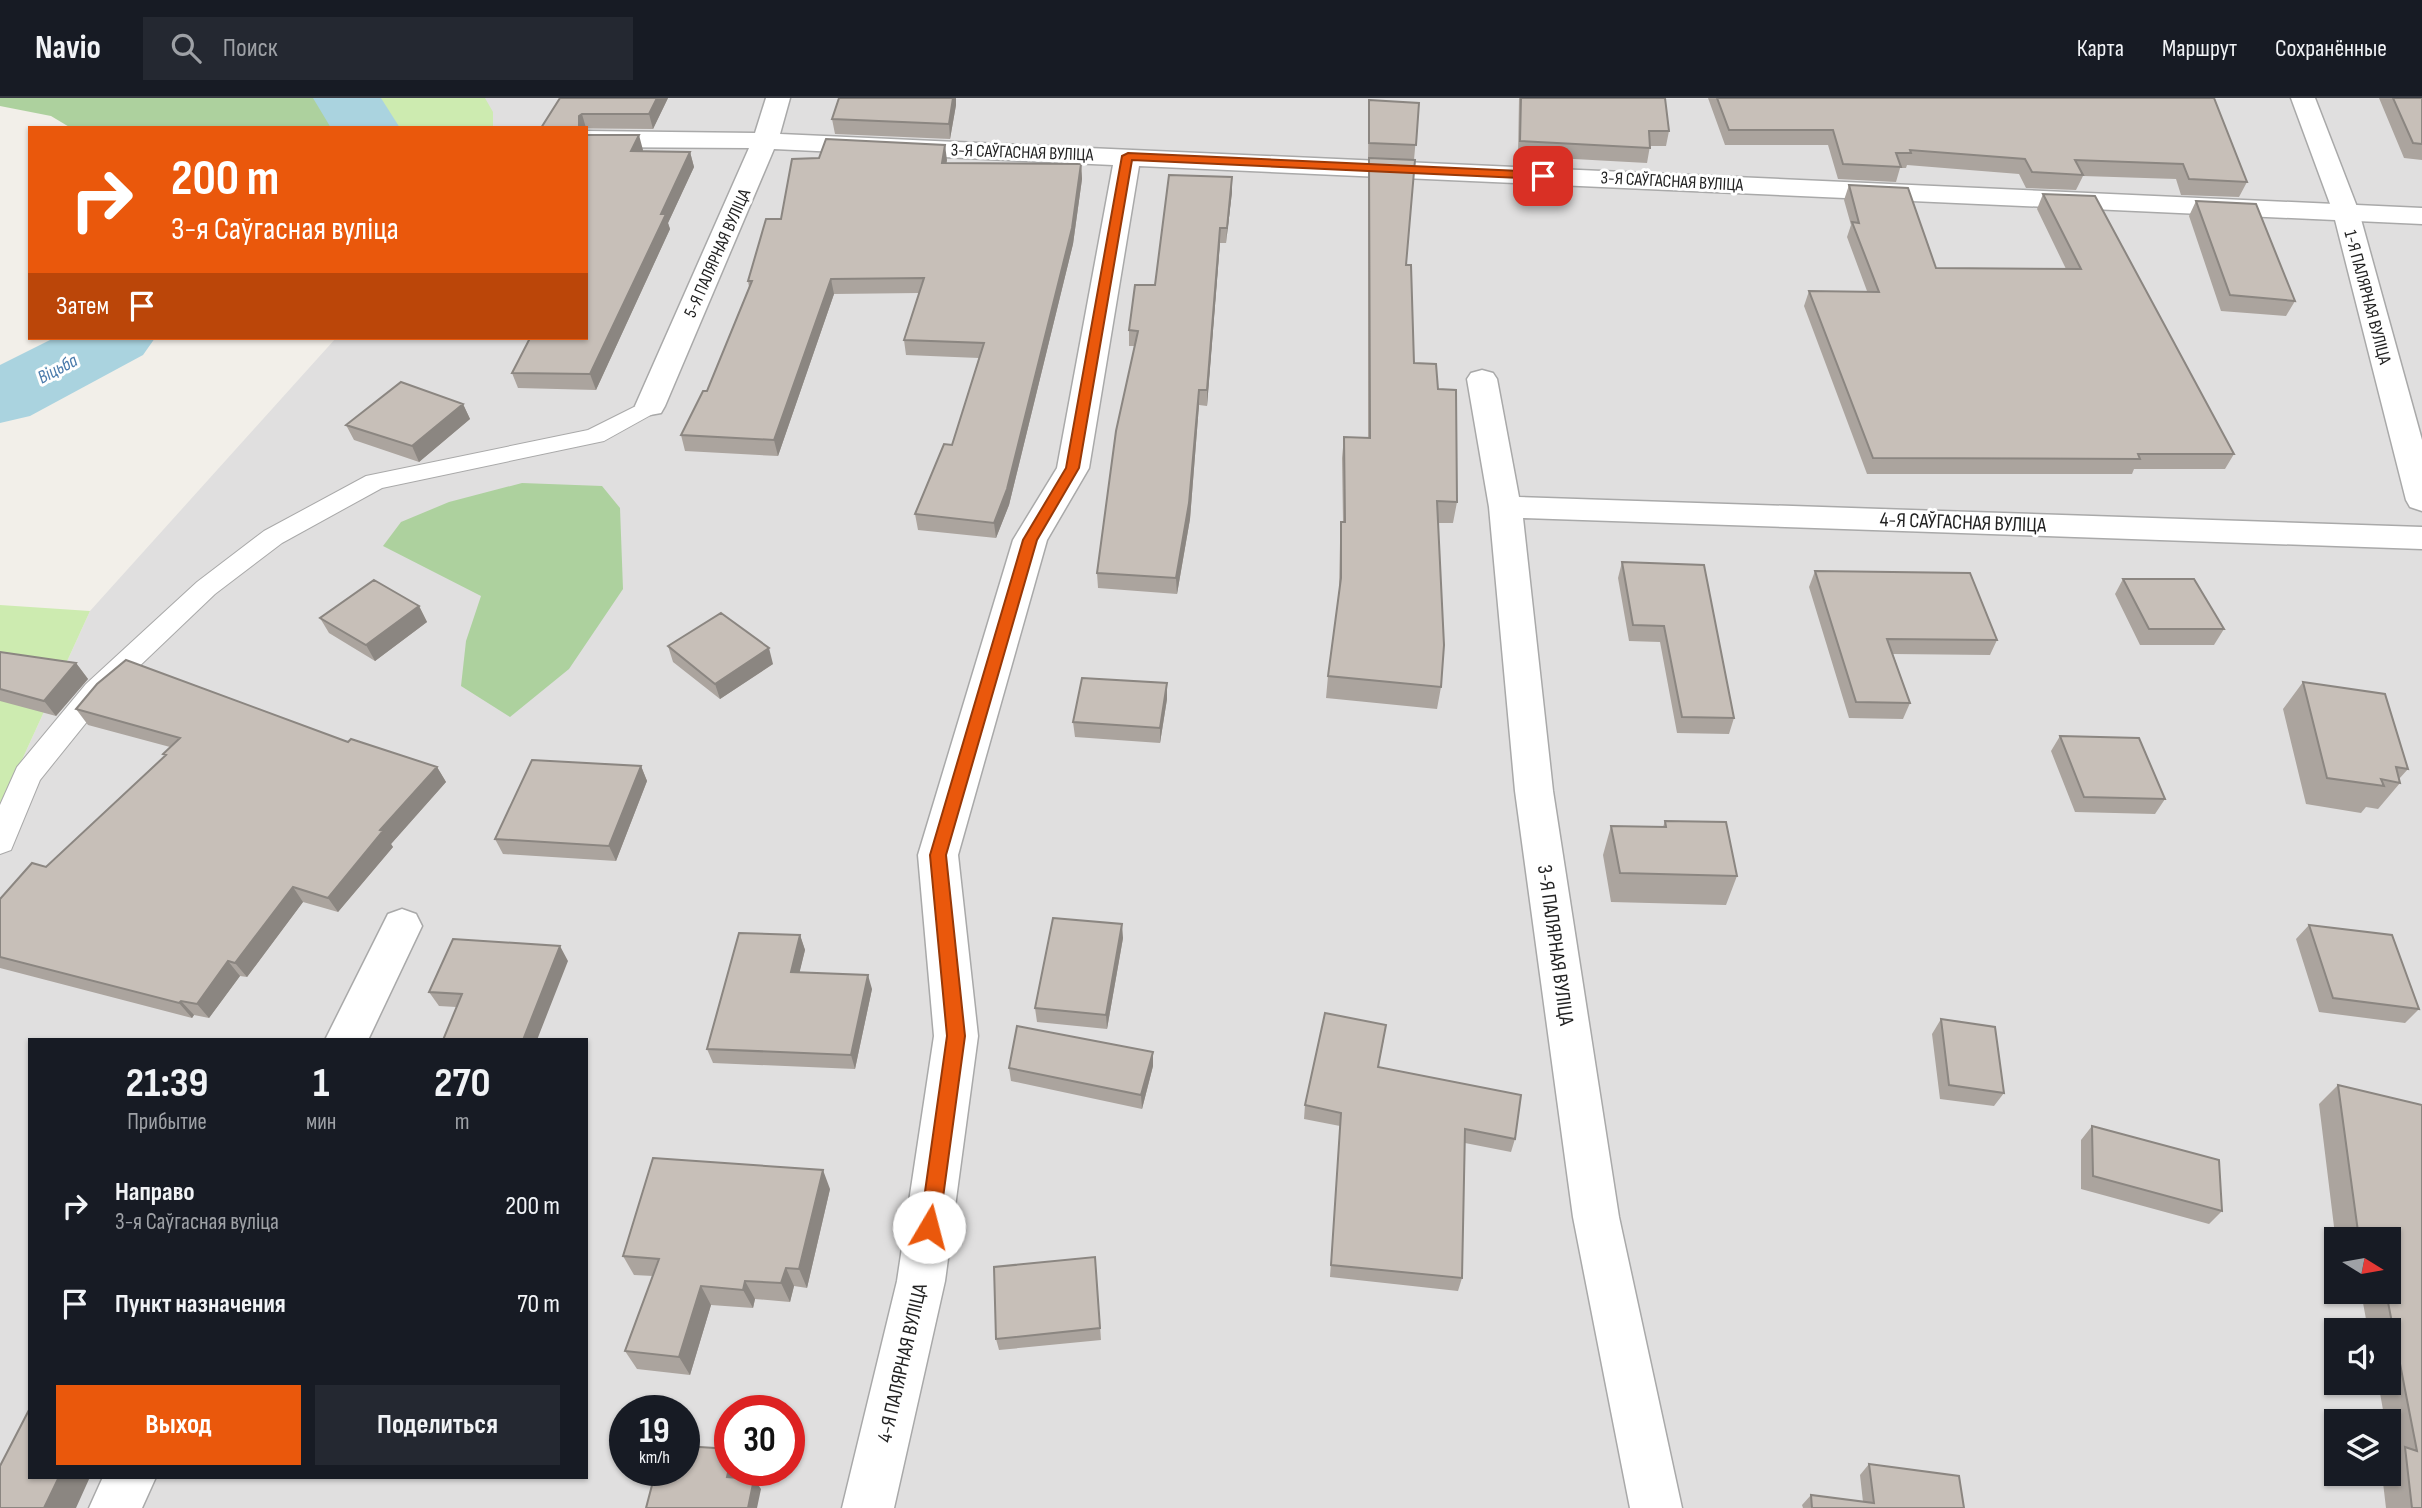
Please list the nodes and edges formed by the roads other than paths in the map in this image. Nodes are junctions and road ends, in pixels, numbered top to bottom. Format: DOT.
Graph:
graph roads {
  1 [pos="778,98"];
  2 [pos="2303,98"];
  3 [pos="588,139"];
  4 [pos="765,141"];
  5 [pos="1128,156"];
  6 [pos="2346,212"];
  7 [pos="2422,216"];
  8 [pos="1482,379"];
  9 [pos="650,406"];
  10 [pos="2422,499"];
  11 [pos="1505,507"];
  12 [pos="2422,538"];
  13 [pos="0,842"];
  14 [pos="402,926"];
  15 [pos="347,1038"];
  16 [pos="129,1479"];
  17 [pos="115,1508"];
  18 [pos="868,1508"];
  19 [pos="1656,1508"];
  1 -- 4 [label="street, 5-Я ПАЛЯРНАЯ ВУЛІЦА"];
  2 -- 6 [label="street, 1-Я ПАЛЯРНАЯ ВУЛІЦА"];
  3 -- 4 [label="street, 3-Я САЎГАСНАЯ ВУЛІЦА"];
  4 -- 5 [label="street, 3-Я САЎГАСНАЯ ВУЛІЦА"];
  4 -- 9 [label="street, 5-Я ПАЛЯРНАЯ ВУЛІЦА"];
  5 -- 6 [label="street, 3-Я САЎГАСНАЯ ВУЛІЦА"];
  5 -- 18 [label="street, 4-Я ПАЛЯРНАЯ ВУЛІЦА"];
  6 -- 7 [label="street, 3-Я САЎГАСНАЯ ВУЛІЦА"];
  6 -- 10 [label="street, 1-Я ПАЛЯРНАЯ ВУЛІЦА"];
  8 -- 11 [label="street, 3-Я ПАЛЯРНАЯ ВУЛІЦА"];
  9 -- 13 [label="lane"];
  11 -- 12 [label="street, 4-Я САЎГАСНАЯ ВУЛІЦА"];
  11 -- 19 [label="street, 3-Я ПАЛЯРНАЯ ВУЛІЦА"];
  14 -- 15 [label="street"];
  16 -- 17 [label="street"];
}
